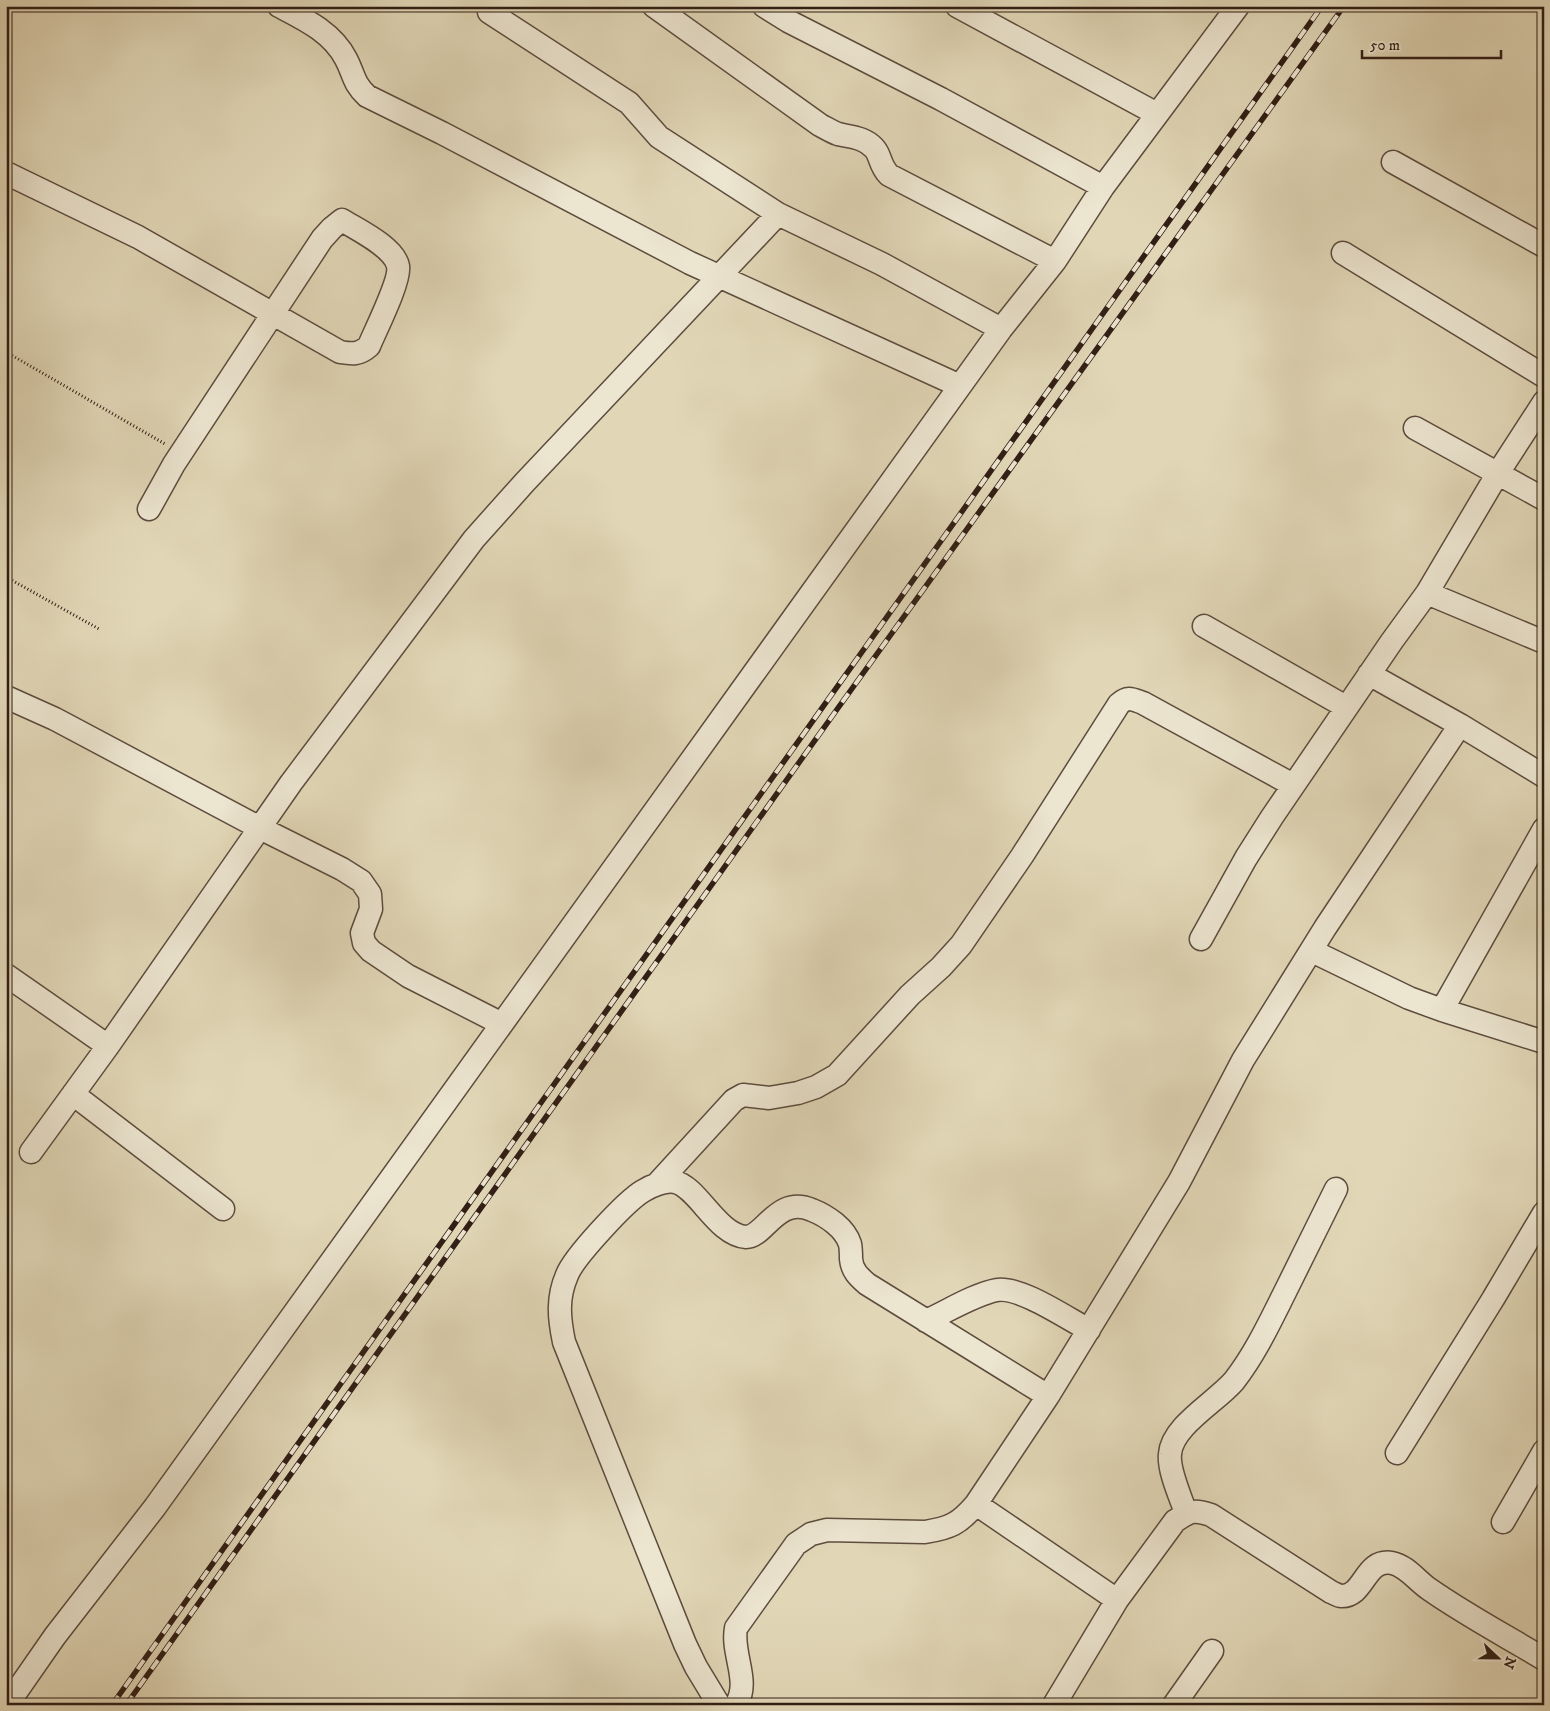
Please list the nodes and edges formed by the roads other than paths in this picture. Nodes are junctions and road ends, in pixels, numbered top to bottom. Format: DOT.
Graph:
graph roads {
  1 [pos="279,6"];
  2 [pos="654,6"];
  3 [pos="764,6"];
  4 [pos="957,6"];
  5 [pos="1238,6"];
  6 [pos="490,12"];
  7 [pos="1157,114"];
  8 [pos="1394,162"];
  9 [pos="6,173"];
  10 [pos="1103,187"];
  11 [pos="778,214"];
  12 [pos="1544,246"];
  13 [pos="1343,253"];
  14 [pos="1055,262"];
  15 [pos="720,275"];
  16 [pos="274,316"];
  17 [pos="1000,329"];
  18 [pos="1544,376"];
  19 [pos="960,386"];
  20 [pos="1544,402"];
  21 [pos="1415,428"];
  22 [pos="1498,473"];
  23 [pos="1544,499"];
  24 [pos="149,508"];
  25 [pos="1426,593"];
  26 [pos="1204,626"];
  27 [pos="1544,642"];
  28 [pos="1369,674"];
  29 [pos="6,698"];
  30 [pos="1346,707"];
  31 [pos="1460,725"];
  32 [pos="1544,776"];
  33 [pos="1293,785"];
  34 [pos="260,828"];
  35 [pos="1544,829"];
  36 [pos="1202,939"];
  37 [pos="1312,951"];
  38 [pos="6,975"];
  39 [pos="1442,1010"];
  40 [pos="502,1024"];
  41 [pos="1544,1042"];
  42 [pos="108,1046"];
  43 [pos="73,1094"];
  44 [pos="31,1152"];
  45 [pos="658,1183"];
  46 [pos="1336,1189"];
  47 [pos="223,1209"];
  48 [pos="1544,1213"];
  49 [pos="926,1321"];
  50 [pos="1089,1330"];
  51 [pos="1048,1396"];
  52 [pos="1544,1451"];
  53 [pos="1397,1453"];
  54 [pos="976,1504"];
  55 [pos="1186,1513"];
  56 [pos="1503,1522"];
  57 [pos="1117,1600"];
  58 [pos="1212,1651"];
  59 [pos="1544,1659"];
  60 [pos="7,1705"];
  61 [pos="719,1705"];
  62 [pos="736,1705"];
  63 [pos="1054,1705"];
  64 [pos="1174,1705"];
  1 -- 15 [label="street"];
  2 -- 14 [label="street"];
  3 -- 10 [label="street"];
  4 -- 7 [label="street"];
  5 -- 7 [label="street"];
  6 -- 11 [label="street"];
  7 -- 10 [label="street"];
  8 -- 12 [label="street"];
  9 -- 16 [label="street"];
  10 -- 14 [label="street"];
  11 -- 15 [label="street"];
  11 -- 17 [label="street"];
  13 -- 18 [label="street"];
  14 -- 17 [label="street"];
  15 -- 19 [label="street"];
  15 -- 34 [label="street"];
  16 -- 16 [label="street"];
  16 -- 24 [label="street"];
  17 -- 19 [label="street"];
  19 -- 40 [label="street"];
  20 -- 22 [label="street"];
  21 -- 22 [label="street"];
  22 -- 23 [label="street"];
  22 -- 25 [label="street"];
  25 -- 27 [label="street"];
  25 -- 28 [label="street"];
  26 -- 30 [label="street"];
  28 -- 30 [label="street"];
  28 -- 31 [label="street"];
  29 -- 34 [label="street"];
  30 -- 33 [label="street"];
  31 -- 32 [label="street"];
  31 -- 37 [label="street"];
  33 -- 36 [label="street"];
  33 -- 45 [label="street"];
  34 -- 40 [label="street"];
  34 -- 42 [label="street"];
  35 -- 39 [label="street"];
  37 -- 39 [label="street"];
  37 -- 50 [label="street"];
  38 -- 42 [label="street"];
  39 -- 41 [label="street"];
  40 -- 60 [label="street"];
  42 -- 43 [label="street"];
  43 -- 44 [label="street"];
  43 -- 47 [label="street"];
  45 -- 49 [label="street"];
  45 -- 61 [label="street"];
  46 -- 55 [label="street"];
  48 -- 53 [label="street"];
  49 -- 50 [label="street"];
  49 -- 51 [label="street"];
  50 -- 51 [label="street"];
  51 -- 54 [label="street"];
  52 -- 56 [label="street"];
  54 -- 57 [label="street"];
  54 -- 62 [label="street"];
  55 -- 57 [label="street"];
  55 -- 59 [label="street"];
  57 -- 63 [label="street"];
  58 -- 64 [label="street"];
}
